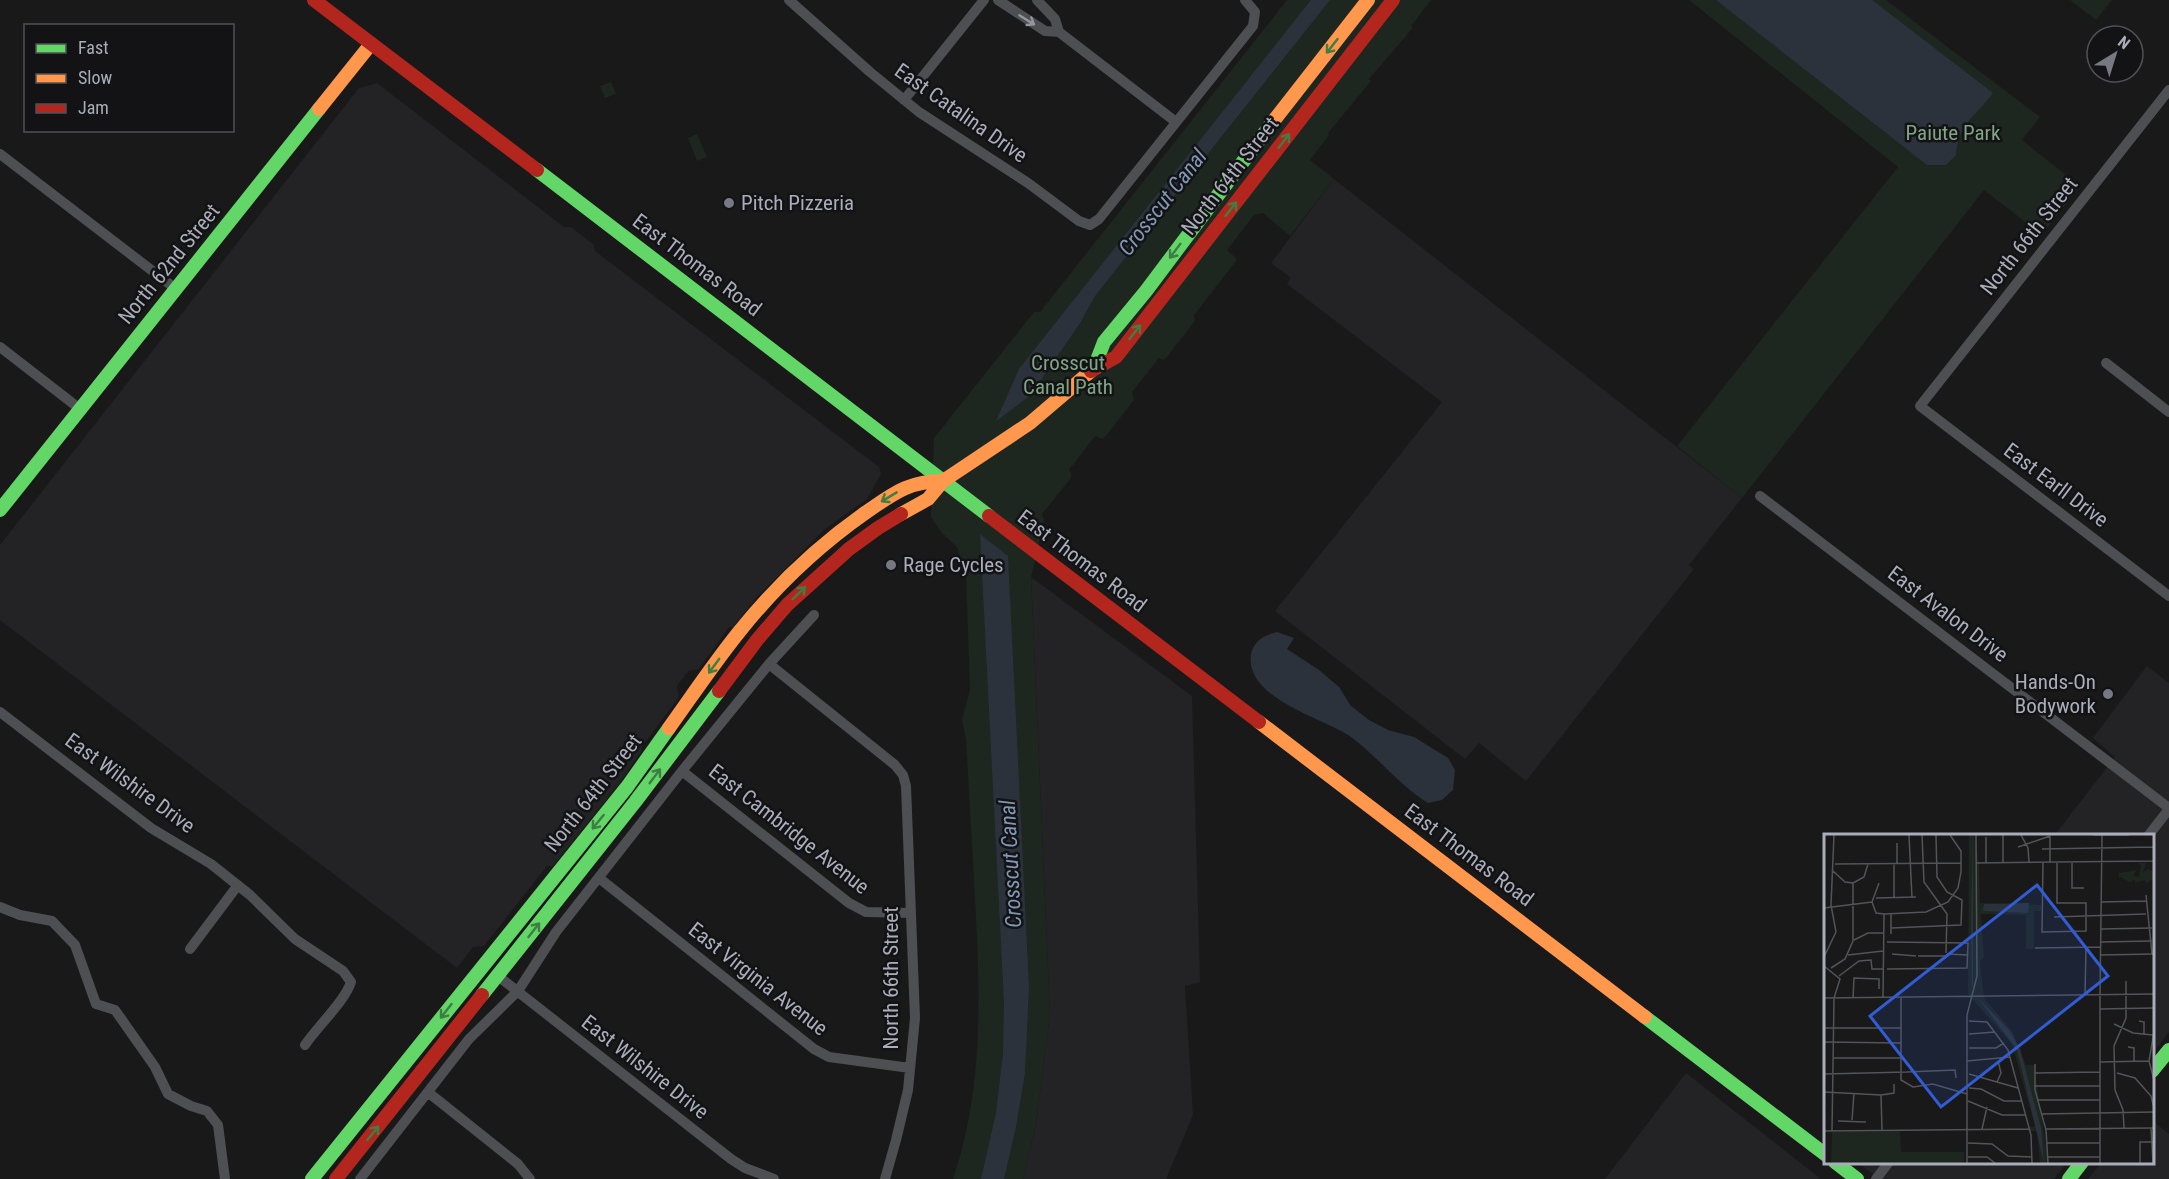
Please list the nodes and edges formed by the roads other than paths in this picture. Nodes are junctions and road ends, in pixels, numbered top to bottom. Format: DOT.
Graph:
graph roads {
  1 [pos="314,0"];
  2 [pos="789,0"];
  3 [pos="984,0"];
  4 [pos="998,0"];
  5 [pos="1036,0"];
  6 [pos="1245,0"];
  7 [pos="1368,0"];
  8 [pos="1393,0"];
  9 [pos="1059,32"];
  10 [pos="371,44"];
  11 [pos="2169,90"];
  12 [pos="904,100"];
  13 [pos="1176,122"];
  14 [pos="0,154"];
  15 [pos="176,289"];
  16 [pos="0,347"];
  17 [pos="2106,363"];
  18 [pos="1094,368"];
  19 [pos="1920,406"];
  20 [pos="80,409"];
  21 [pos="2169,412"];
  22 [pos="943,481"];
  23 [pos="1760,496"];
  24 [pos="0,510"];
  25 [pos="2169,596"];
  26 [pos="814,615"];
  27 [pos="750,620"];
  28 [pos="764,632"];
  29 [pos="769,664"];
  30 [pos="0,712"];
  31 [pos="682,771"];
  32 [pos="2169,808"];
  33 [pos="2150,834"];
  34 [pos="599,878"];
  35 [pos="238,885"];
  36 [pos="0,907"];
  37 [pos="911,913"];
  38 [pos="190,949"];
  39 [pos="483,965"];
  40 [pos="498,976"];
  41 [pos="518,991"];
  42 [pos="304,1045"];
  43 [pos="2169,1050"];
  44 [pos="910,1068"];
  45 [pos="2154,1069"];
  46 [pos="429,1093"];
  47 [pos="1824,1153"];
  48 [pos="1838,1164"];
  49 [pos="1887,1164"];
  50 [pos="2080,1164"];
  51 [pos="745,1168"];
  52 [pos="225,1179"];
  53 [pos="312,1179"];
  54 [pos="336,1179"];
  55 [pos="360,1179"];
  56 [pos="530,1179"];
  57 [pos="740,1179"];
  58 [pos="774,1179"];
  59 [pos="885,1179"];
  60 [pos="1857,1179"];
  61 [pos="1876,1179"];
  62 [pos="2069,1179"];
  1 -- 10 [label="main road, East Thomas Road"];
  2 -- 12 [label="street, East Catalina Drive"];
  3 -- 12 [label="street"];
  4 -- 9 [label="street, one-way"];
  5 -- 9 [label="street"];
  6 -- 13 [label="street"];
  7 -- 18 [label="main road, North 64th Street, one-way"];
  18 -- 8 [label="main road, North 64th Street, one-way"];
  9 -- 13 [label="street"];
  10 -- 15 [label="main road, North 62nd Street"];
  10 -- 22 [label="main road, East Thomas Road"];
  11 -- 19 [label="street, North 66th Street"];
  12 -- 13 [label="street, East Catalina Drive"];
  14 -- 15 [label="street"];
  15 -- 20 [label="main road, North 62nd Street"];
  16 -- 20 [label="street"];
  17 -- 21 [label="street"];
  18 -- 22 [label="main road, North 64th Street"];
  19 -- 25 [label="street, East Earll Drive"];
  20 -- 24 [label="main road, North 62nd Street"];
  22 -- 27 [label="main road, North 64th Street, one-way"];
  28 -- 22 [label="main road, North 64th Street, one-way"];
  22 -- 47 [label="main road, East Thomas Road"];
  23 -- 32 [label="street, East Avalon Drive"];
  26 -- 29 [label="street"];
  27 -- 28 [label="main road"];
  27 -- 39 [label="main road, North 64th Street, one-way"];
  40 -- 28 [label="main road, North 64th Street, one-way"];
  29 -- 31 [label="street"];
  29 -- 37 [label="street, North 66th Street"];
  30 -- 35 [label="street, East Wilshire Drive"];
  31 -- 34 [label="street"];
  31 -- 37 [label="street, East Cambridge Avenue"];
  32 -- 33 [label="street"];
  34 -- 41 [label="street"];
  34 -- 44 [label="street, East Virginia Avenue"];
  35 -- 38 [label="street"];
  35 -- 42 [label="street, East Wilshire Drive"];
  36 -- 52 [label="street"];
  37 -- 44 [label="street, North 66th Street"];
  39 -- 40 [label="main road"];
  39 -- 53 [label="main road, North 64th Street, one-way"];
  40 -- 41 [label="street, East Wilshire Drive"];
  54 -- 40 [label="main road, North 64th Street, one-way"];
  41 -- 46 [label="street"];
  41 -- 51 [label="street, East Wilshire Drive"];
  43 -- 45 [label="main road"];
  44 -- 59 [label="street, North 66th Street"];
  46 -- 55 [label="street"];
  46 -- 56 [label="street"];
  48 -- 60 [label="main road"];
  49 -- 61 [label="street"];
  50 -- 62 [label="main road"];
  51 -- 57 [label="street"];
  51 -- 58 [label="street, East Wilshire Drive"];
}
